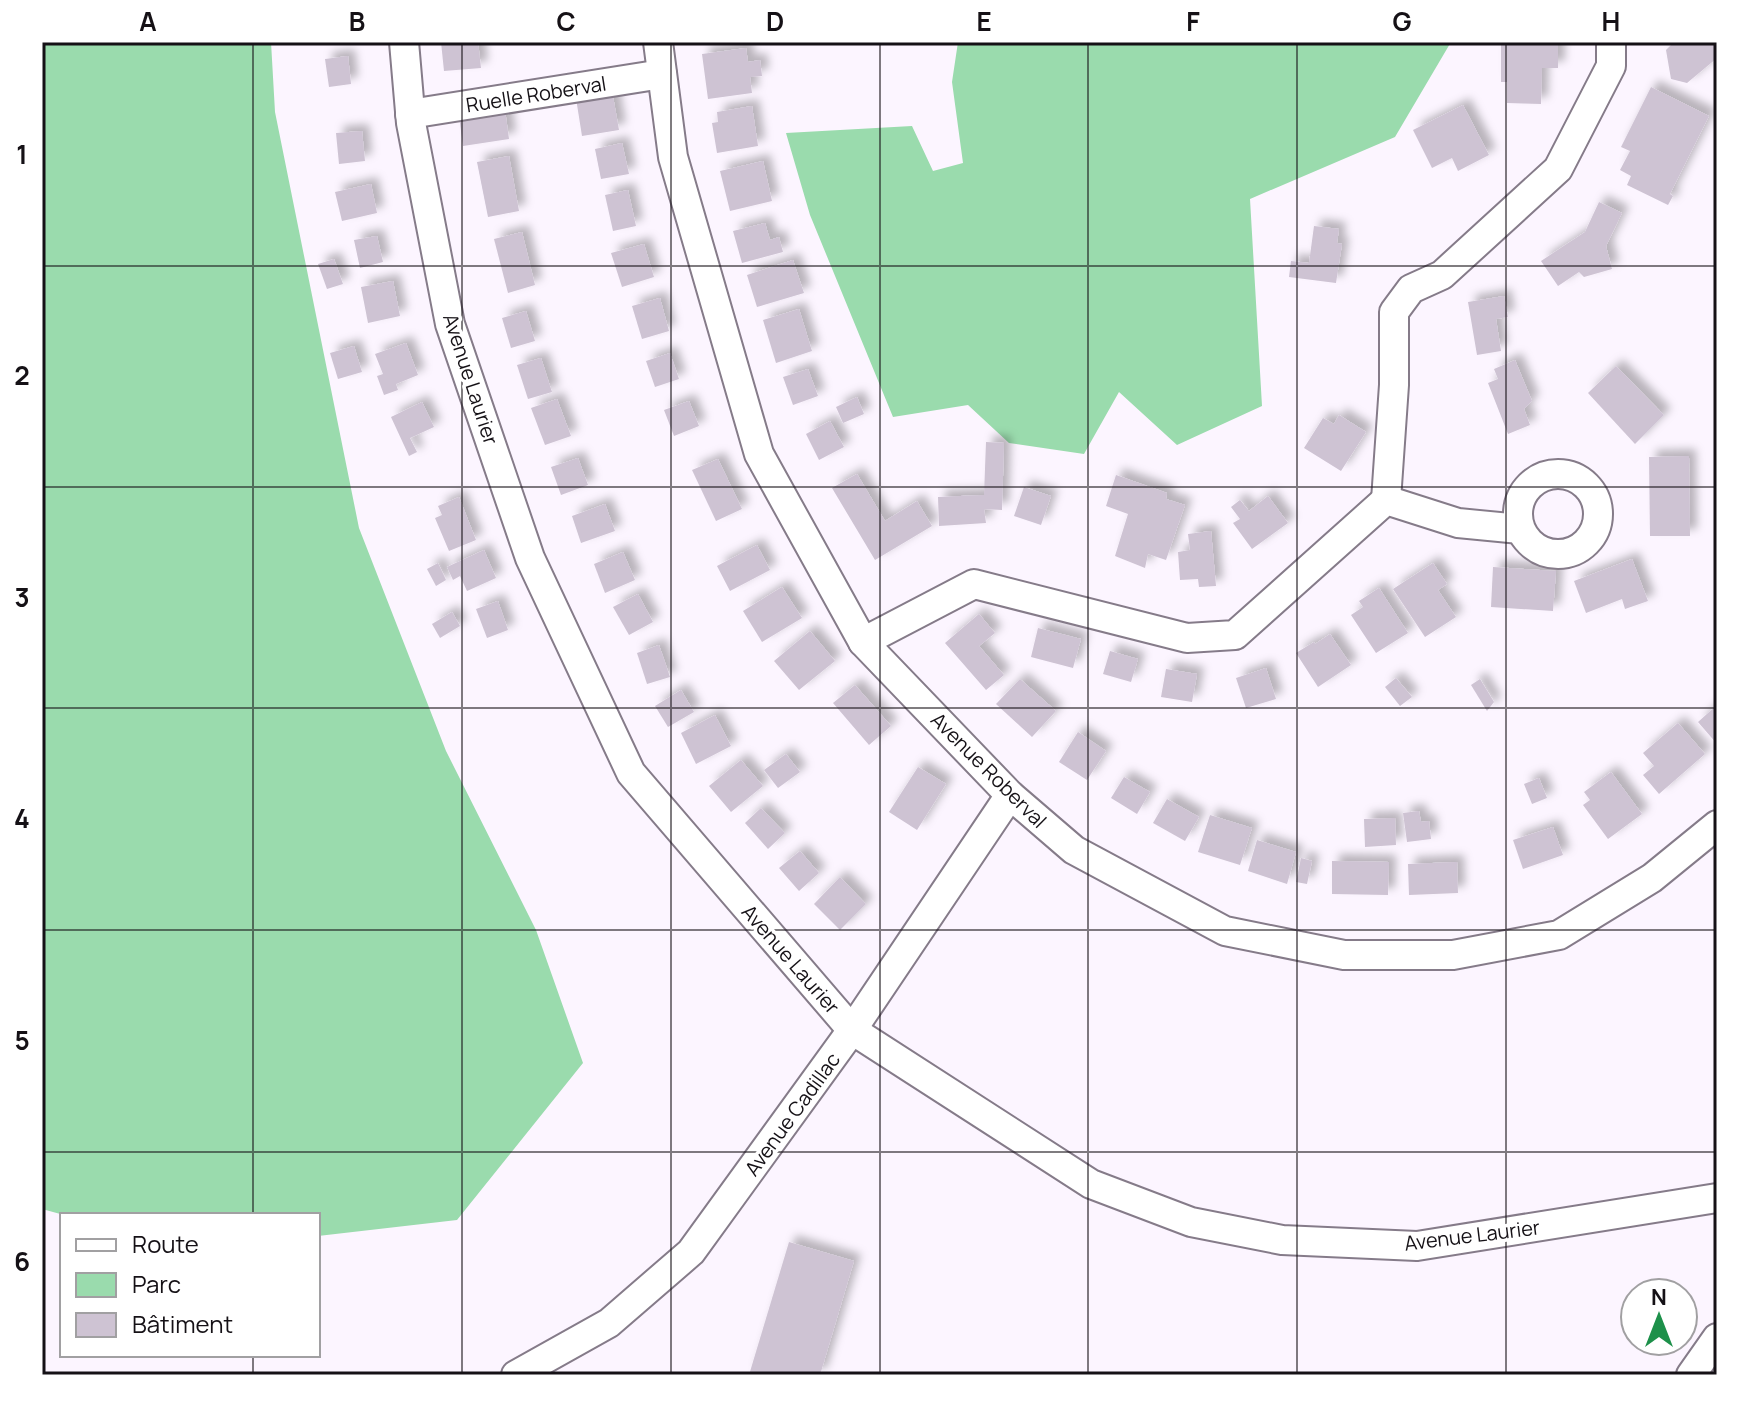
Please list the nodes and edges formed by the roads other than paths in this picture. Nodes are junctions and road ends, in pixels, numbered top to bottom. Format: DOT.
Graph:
graph roads {
  1 [pos="404,42"];
  2 [pos="658,42"];
  3 [pos="1611,42"];
  4 [pos="662,74"];
  5 [pos="410,114"];
  6 [pos="1386,500"];
  7 [pos="1520,529"];
  8 [pos="863,642"];
  9 [pos="1010,795"];
  10 [pos="1717,825"];
  11 [pos="852,1030"];
  12 [pos="1717,1198"];
  13 [pos="1717,1338"];
  14 [pos="516,1375"];
  15 [pos="1691,1375"];
  1 -- 5 [label="street, Avenue Laurier"];
  2 -- 4 [label="street, Avenue Roberval"];
  3 -- 6 [label="street"];
  4 -- 5 [label="street, Ruelle Roberval"];
  4 -- 8 [label="street, Avenue Roberval"];
  5 -- 11 [label="street, Avenue Laurier"];
  6 -- 7 [label="street"];
  6 -- 8 [label="street"];
  8 -- 9 [label="street, Avenue Roberval"];
  9 -- 10 [label="street, Avenue Roberval"];
  9 -- 11 [label="street, Avenue Cadillac"];
  11 -- 12 [label="street, Avenue Laurier"];
  11 -- 14 [label="street, Avenue Cadillac"];
  13 -- 15 [label="street"];
}
